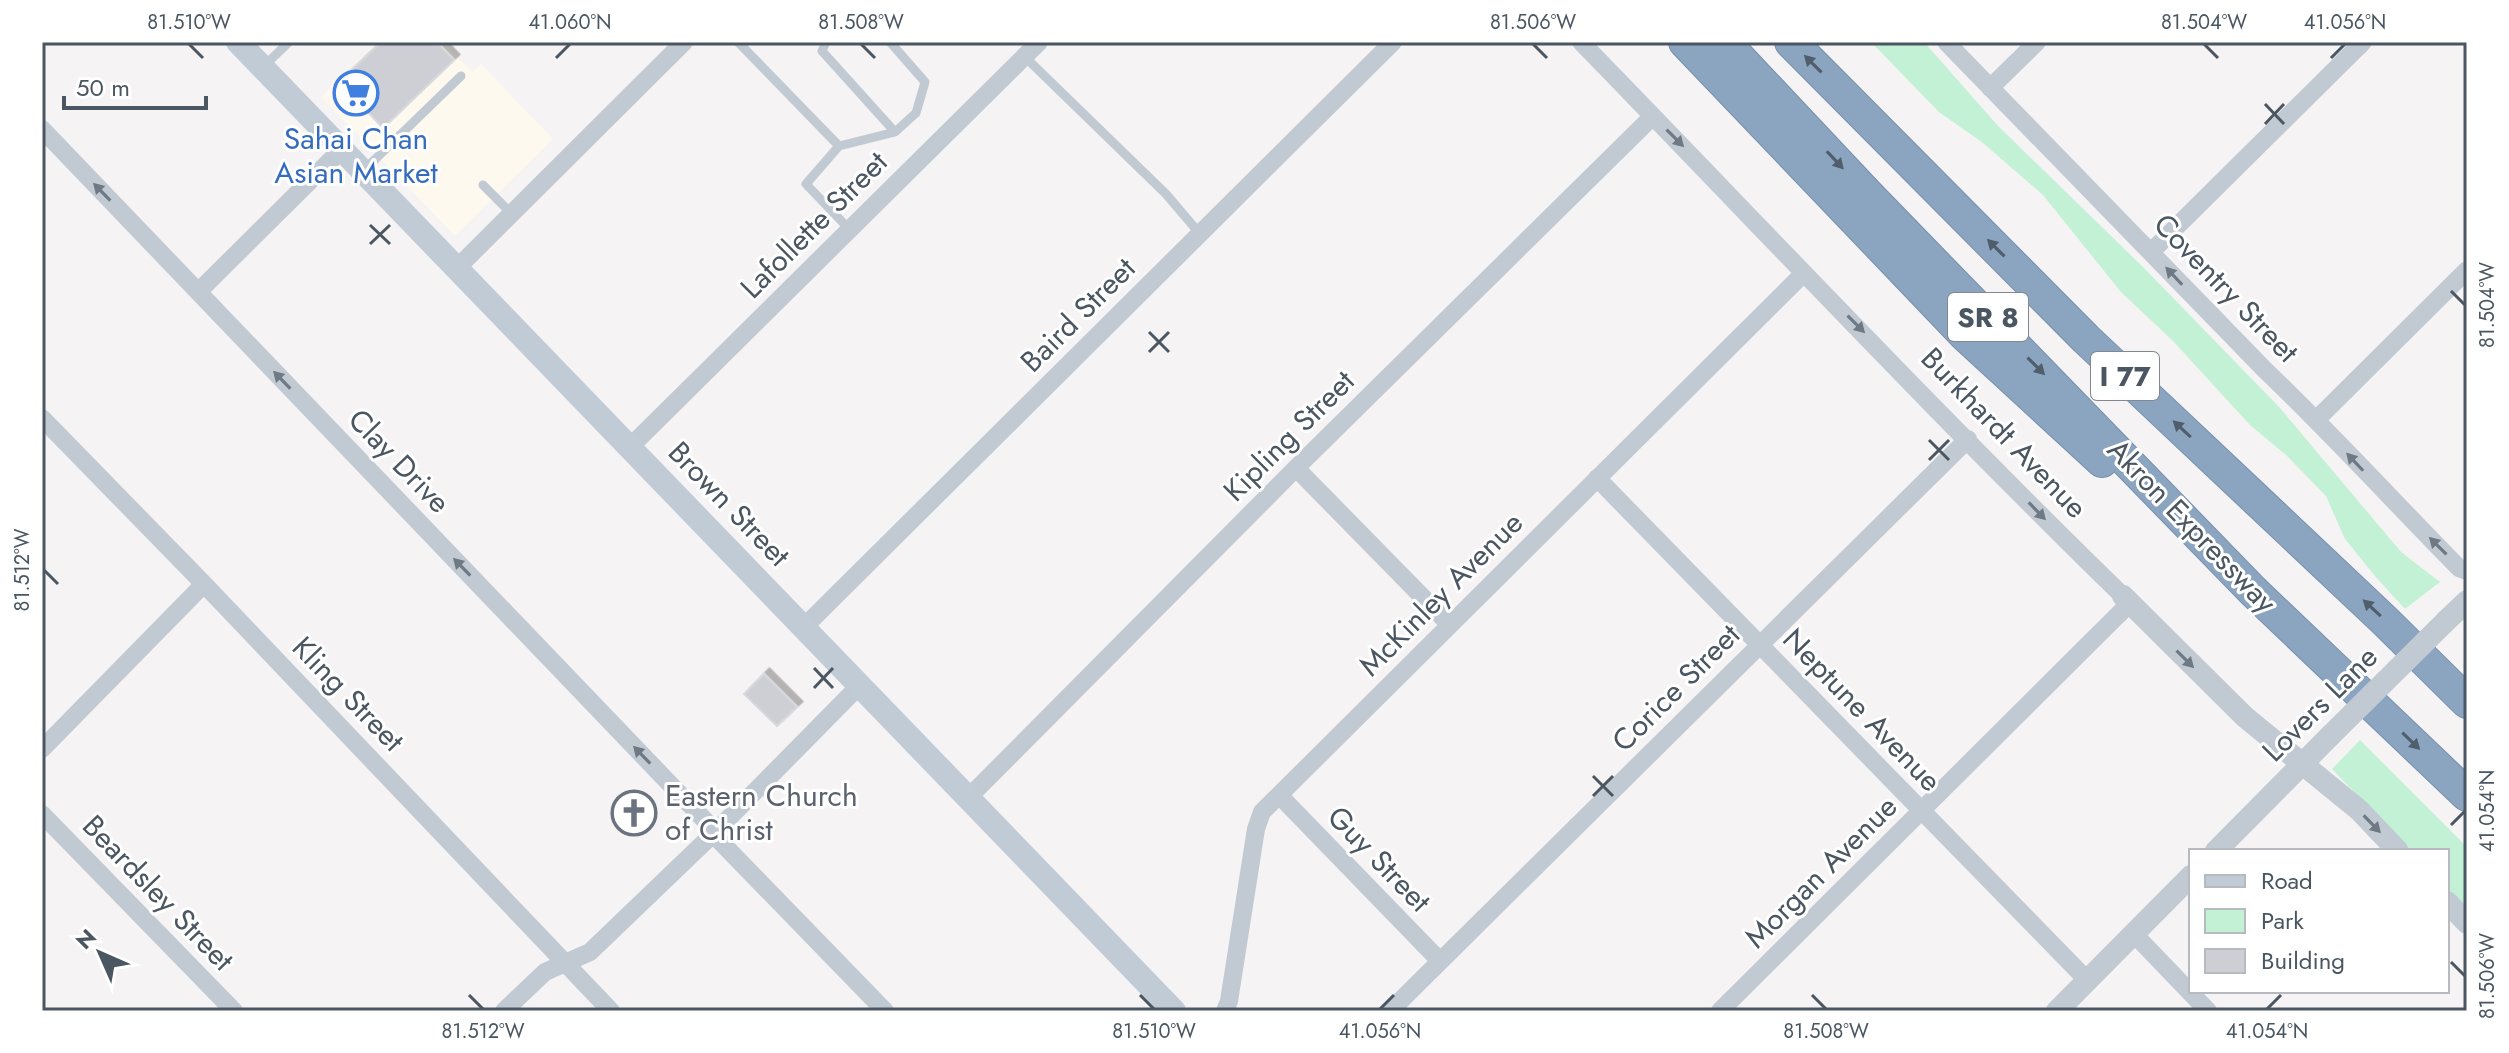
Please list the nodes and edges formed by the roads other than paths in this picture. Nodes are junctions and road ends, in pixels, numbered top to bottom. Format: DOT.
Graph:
graph roads {
  1 [pos="238,42"];
  2 [pos="289,42"];
  3 [pos="738,42"];
  4 [pos="826,42"];
  5 [pos="890,42"];
  6 [pos="1039,42"];
  7 [pos="1393,42"];
  8 [pos="1581,42"];
  9 [pos="1685,42"];
  10 [pos="1724,42"];
  11 [pos="1791,42"];
  12 [pos="1946,42"];
  13 [pos="2037,42"];
  14 [pos="2363,42"];
  15 [pos="676,45"];
  16 [pos="1024,56"];
  17 [pos="263,67"];
  18 [pos="461,76"];
  19 [pos="1990,88"];
  20 [pos="1653,116"];
  21 [pos="42,129"];
  22 [pos="895,132"];
  23 [pos="839,146"];
  24 [pos="342,149"];
  25 [pos="363,171"];
  26 [pos="483,185"];
  27 [pos="512,214"];
  28 [pos="850,230"];
  29 [pos="1200,234"];
  30 [pos="2152,251"];
  31 [pos="456,269"];
  32 [pos="2467,270"];
  33 [pos="1804,273"];
  34 [pos="198,292"];
  35 [pos="42,418"];
  36 [pos="2317,419"];
  37 [pos="1968,439"];
  38 [pos="629,448"];
  39 [pos="1296,468"];
  40 [pos="1597,478"];
  41 [pos="2467,571"];
  42 [pos="204,584"];
  43 [pos="2253,591"];
  44 [pos="2127,600"];
  45 [pos="2467,601"];
  46 [pos="1449,624"];
  47 [pos="803,628"];
  48 [pos="1760,645"];
  49 [pos="859,686"];
  50 [pos="2467,702"];
  51 [pos="42,749"];
  52 [pos="2303,763"];
  53 [pos="1279,795"];
  54 [pos="2467,795"];
  55 [pos="968,798"];
  56 [pos="1922,811"];
  57 [pos="42,814"];
  58 [pos="714,833"];
  59 [pos="2218,849"];
  60 [pos="2396,849"];
  61 [pos="2189,878"];
  62 [pos="2449,904"];
  63 [pos="2467,923"];
  64 [pos="2135,935"];
  65 [pos="1440,961"];
  66 [pos="565,963"];
  67 [pos="2087,980"];
  68 [pos="2189,991"];
  69 [pos="2191,993"];
  70 [pos="234,1011"];
  71 [pos="504,1011"];
  72 [pos="611,1011"];
  73 [pos="885,1011"];
  74 [pos="1174,1011"];
  75 [pos="1225,1011"];
  76 [pos="1390,1011"];
  77 [pos="1720,1011"];
  78 [pos="2057,1011"];
  79 [pos="2208,1011"];
  1 -- 17 [label="main road, Brown Street"];
  2 -- 17 [label="lane"];
  3 -- 23 [label="lane"];
  4 -- 22 [label="lane"];
  5 -- 22 [label="lane"];
  6 -- 16 [label="street, Lafollette Street"];
  7 -- 29 [label="street, Baird Street"];
  8 -- 20 [label="street, Burkhardt Avenue"];
  9 -- 43 [label="highway, I 77"];
  10 -- 43 [label="highway, Akron Expressway / SR 8, one-way"];
  50 -- 11 [label="highway, Akron Expressway / I 77, one-way"];
  12 -- 19 [label="street, Coventry Street"];
  13 -- 19 [label="street"];
  14 -- 30 [label="street"];
  15 -- 27 [label="street"];
  16 -- 28 [label="street, Lafollette Street"];
  16 -- 29 [label="lane"];
  17 -- 24 [label="main road, Brown Street"];
  18 -- 25 [label="lane"];
  19 -- 30 [label="street, Coventry Street"];
  20 -- 33 [label="street, Burkhardt Avenue, one-way"];
  20 -- 39 [label="street, Kipling Street"];
  34 -- 21 [label="street, Clay Drive, one-way"];
  22 -- 23 [label="lane"];
  23 -- 28 [label="lane"];
  24 -- 25 [label="main road, Brown Street"];
  24 -- 34 [label="street"];
  25 -- 31 [label="main road, Brown Street"];
  26 -- 27 [label="lane"];
  27 -- 31 [label="street"];
  28 -- 38 [label="street, Lafollette Street"];
  29 -- 47 [label="street, Baird Street"];
  36 -- 30 [label="street, Coventry Street, one-way"];
  31 -- 38 [label="main road, Brown Street"];
  32 -- 36 [label="street"];
  33 -- 37 [label="street, Burkhardt Avenue, one-way"];
  33 -- 40 [label="street, McKinley Avenue"];
  58 -- 34 [label="street, Clay Drive, one-way"];
  35 -- 42 [label="street, Kling Street"];
  41 -- 36 [label="street, Coventry Street, one-way"];
  37 -- 44 [label="street, Burkhardt Avenue, one-way"];
  37 -- 48 [label="street, Corice Street"];
  38 -- 47 [label="main road, Brown Street"];
  39 -- 46 [label="street"];
  39 -- 55 [label="street, Kipling Street"];
  40 -- 46 [label="street, McKinley Avenue"];
  40 -- 48 [label="street, Neptune Avenue"];
  42 -- 51 [label="street"];
  42 -- 66 [label="street, Kling Street"];
  43 -- 54 [label="highway, Akron Expressway / I 77, one-way"];
  44 -- 52 [label="street, Burkhardt Avenue, one-way"];
  44 -- 56 [label="street, Morgan Avenue"];
  45 -- 52 [label="street, Lovers Lane, bridge"];
  46 -- 53 [label="street, McKinley Avenue"];
  47 -- 49 [label="main road, Brown Street"];
  48 -- 56 [label="street, Neptune Avenue"];
  48 -- 65 [label="street, Corice Street"];
  49 -- 55 [label="main road, Brown Street"];
  49 -- 58 [label="street"];
  52 -- 59 [label="street, Lovers Lane"];
  52 -- 60 [label="street, Burkhardt Avenue, one-way"];
  53 -- 65 [label="street, Guy Street"];
  53 -- 75 [label="street, McKinley Avenue"];
  55 -- 74 [label="main road, Brown Street"];
  56 -- 67 [label="street, Neptune Avenue"];
  56 -- 77 [label="street, Morgan Avenue"];
  57 -- 70 [label="street, Beardsley Street"];
  58 -- 66 [label="street"];
  58 -- 73 [label="street, Clay Drive"];
  61 -- 64 [label="street"];
  62 -- 63 [label="street"];
  64 -- 67 [label="street"];
  64 -- 68 [label="street"];
  65 -- 76 [label="street, Corice Street"];
  66 -- 71 [label="street"];
  66 -- 72 [label="street, Kling Street"];
  67 -- 78 [label="street"];
  69 -- 79 [label="street"];
}
